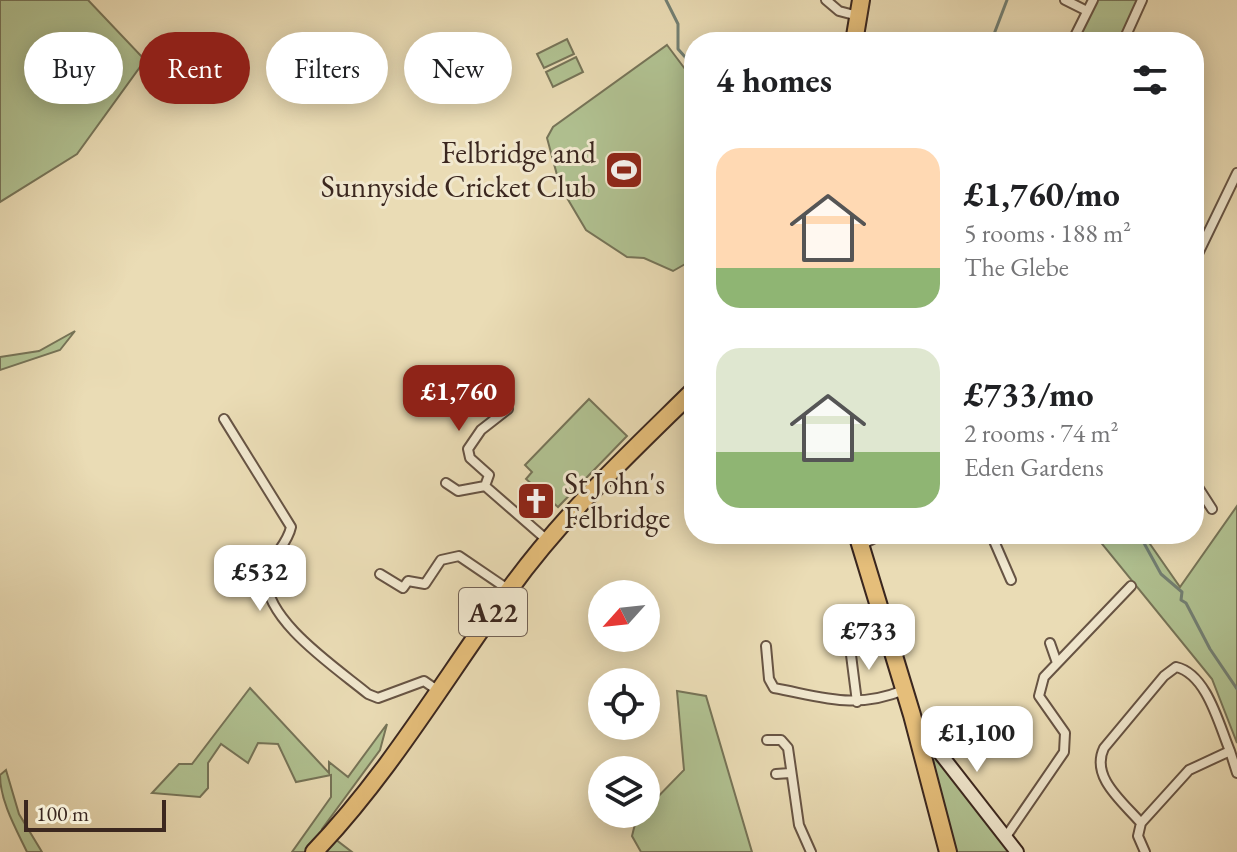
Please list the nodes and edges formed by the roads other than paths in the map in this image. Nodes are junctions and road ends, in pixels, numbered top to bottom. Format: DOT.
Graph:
graph roads {
  1 [pos="826,0"];
  2 [pos="1065,0"];
  3 [pos="1093,0"];
  4 [pos="1142,0"];
  5 [pos="860,8"];
  6 [pos="1087,11"];
  7 [pos="856,32"];
  8 [pos="1077,32"];
  9 [pos="1128,32"];
  10 [pos="1237,173"];
  11 [pos="1204,241"];
  12 [pos="684,400"];
  13 [pos="508,409"];
  14 [pos="224,419"];
  15 [pos="446,483"];
  16 [pos="485,486"];
  17 [pos="1204,497"];
  18 [pos="1212,509"];
  19 [pos="547,540"];
  20 [pos="859,544"];
  21 [pos="995,544"];
  22 [pos="380,574"];
  23 [pos="1011,580"];
  24 [pos="1131,586"];
  25 [pos="509,590"];
  26 [pos="1050,643"];
  27 [pos="766,646"];
  28 [pos="850,647"];
  29 [pos="1057,663"];
  30 [pos="437,690"];
  31 [pos="905,690"];
  32 [pos="857,702"];
  33 [pos="767,740"];
  34 [pos="919,741"];
  35 [pos="1230,751"];
  36 [pos="790,773"];
  37 [pos="1237,773"];
  38 [pos="776,774"];
  39 [pos="1141,823"];
  40 [pos="1005,838"];
  41 [pos="314,852"];
  42 [pos="811,852"];
  43 [pos="948,852"];
  44 [pos="1017,852"];
  45 [pos="1145,852"];
  1 -- 5 [label="street"];
  2 -- 6 [label="street"];
  3 -- 6 [label="street"];
  4 -- 9 [label="street"];
  5 -- 7 [label="highway"];
  6 -- 8 [label="street"];
  10 -- 11 [label="street"];
  12 -- 19 [label="highway, A22"];
  13 -- 16 [label="street"];
  14 -- 30 [label="street"];
  15 -- 16 [label="street"];
  16 -- 19 [label="street"];
  17 -- 18 [label="street"];
  19 -- 25 [label="highway, A22"];
  20 -- 31 [label="highway"];
  21 -- 23 [label="street"];
  22 -- 25 [label="street"];
  24 -- 29 [label="street"];
  25 -- 30 [label="highway, A22"];
  26 -- 29 [label="street"];
  27 -- 32 [label="street"];
  28 -- 32 [label="street"];
  29 -- 40 [label="street"];
  30 -- 41 [label="highway, A22"];
  31 -- 32 [label="street"];
  31 -- 34 [label="highway"];
  33 -- 36 [label="street"];
  34 -- 40 [label="street"];
  34 -- 43 [label="highway"];
  35 -- 37 [label="street"];
  35 -- 39 [label="street"];
  35 -- 39 [label="street"];
  36 -- 38 [label="street"];
  36 -- 42 [label="street"];
  39 -- 45 [label="street"];
  40 -- 44 [label="street"];
}
